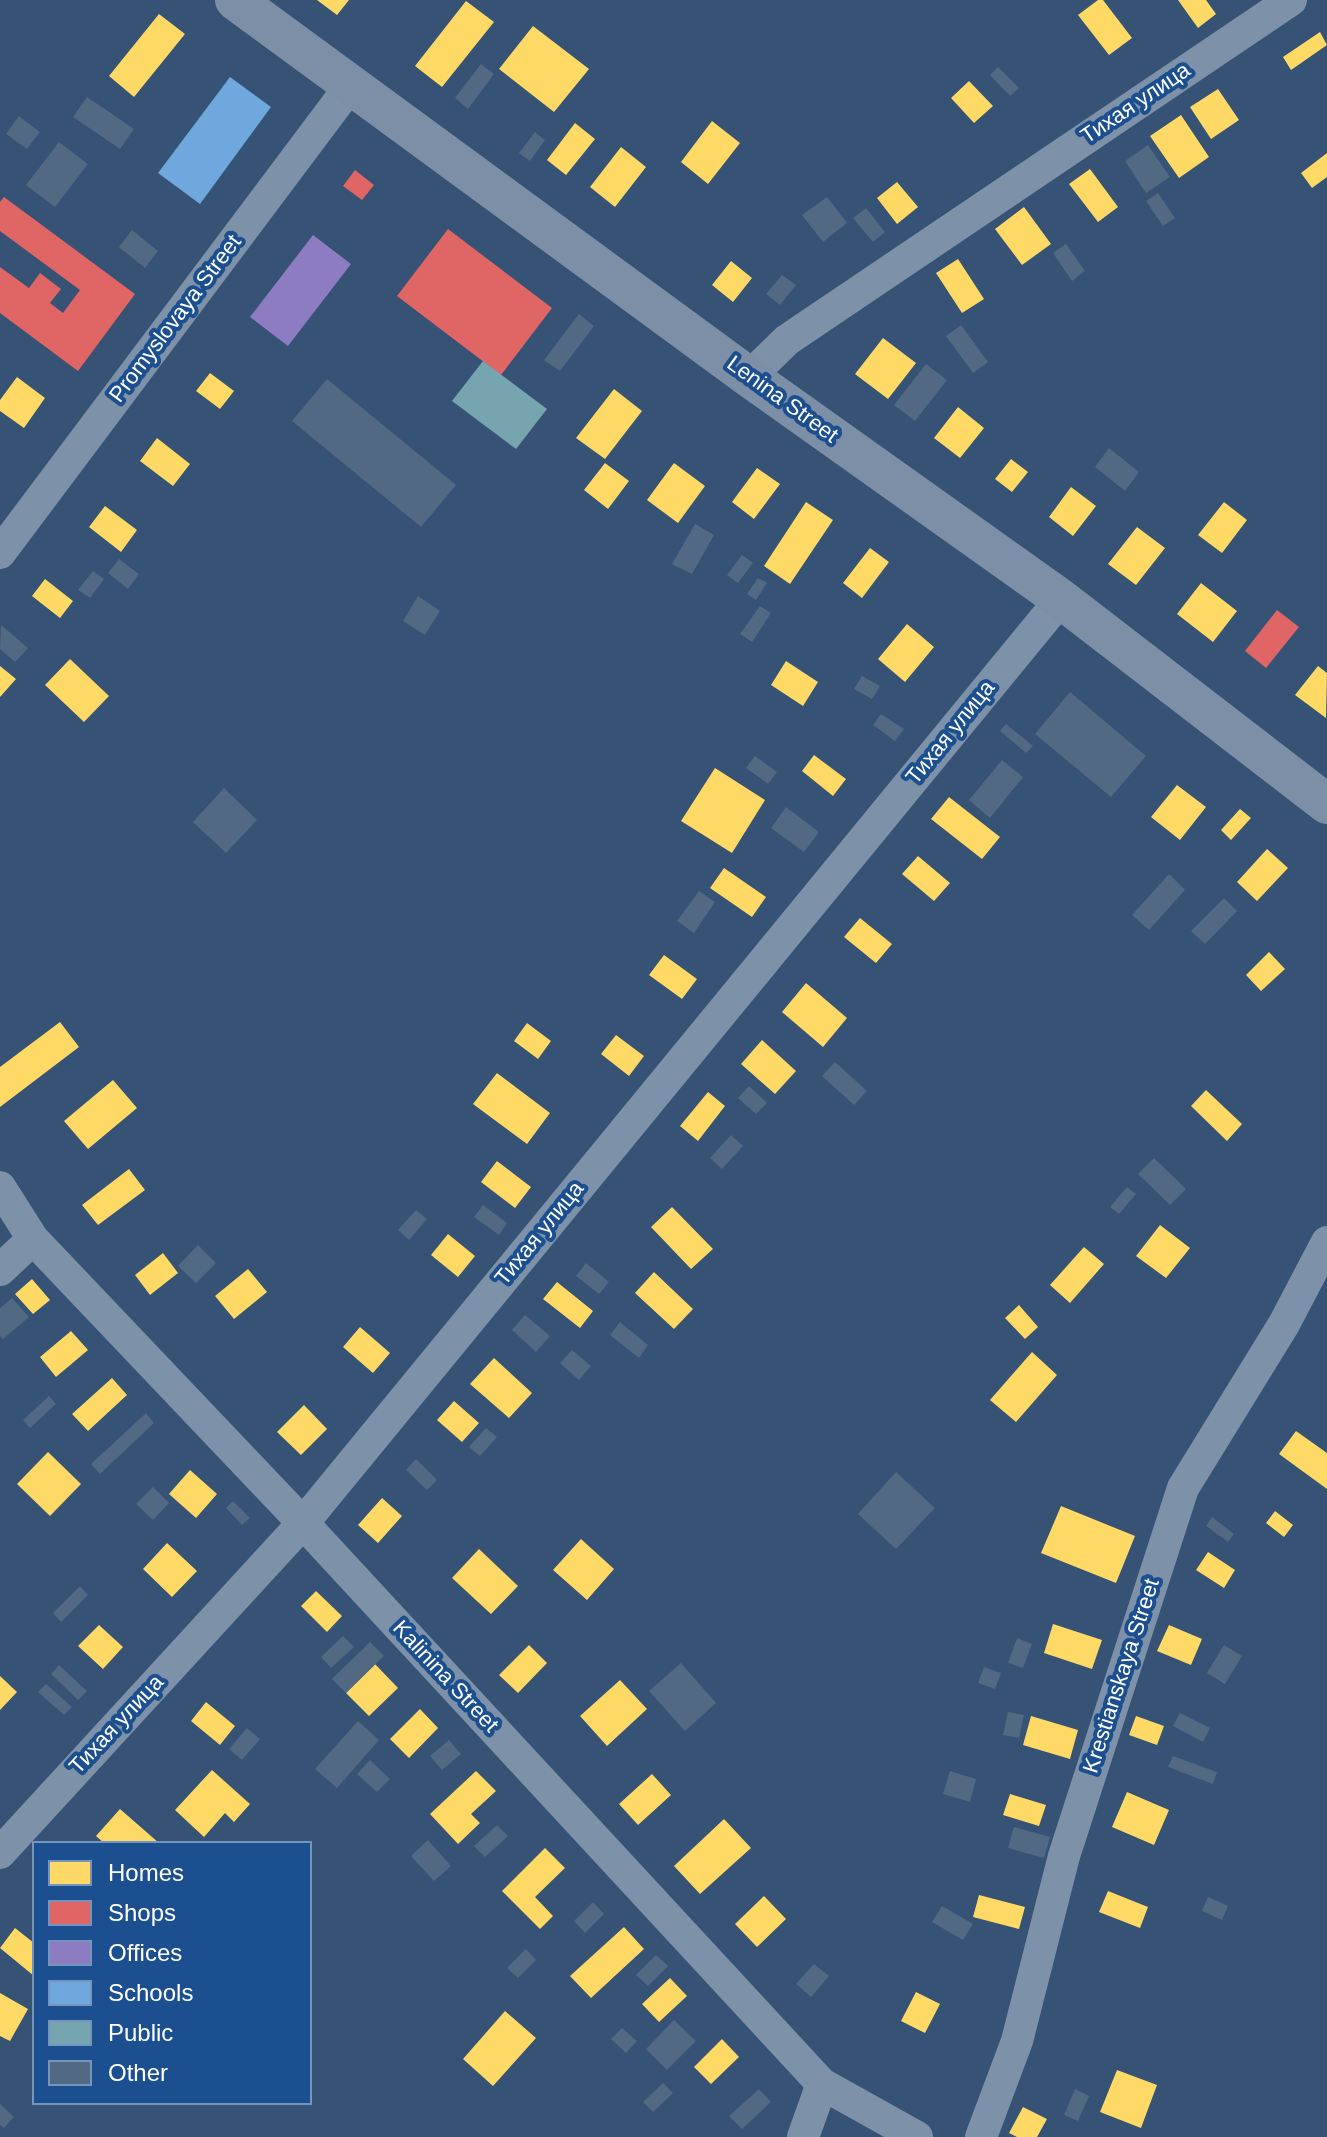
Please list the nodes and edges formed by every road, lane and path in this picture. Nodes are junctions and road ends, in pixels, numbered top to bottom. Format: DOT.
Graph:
graph roads {
  1 [pos="235,0"];
  2 [pos="1291,0"];
  3 [pos="351,85"];
  4 [pos="749,377"];
  5 [pos="0,553"];
  6 [pos="1061,599"];
  7 [pos="1327,804"];
  8 [pos="0,1187"];
  9 [pos="33,1239"];
  10 [pos="1327,1242"];
  11 [pos="0,1270"];
  12 [pos="303,1523"];
  13 [pos="0,1853"];
  14 [pos="822,2084"];
  15 [pos="803,2137"];
  16 [pos="917,2137"];
  17 [pos="981,2137"];
  1 -- 3 [label="main road, Lenina Street"];
  2 -- 4 [label="street, Тихая улица"];
  3 -- 4 [label="main road, Lenina Street"];
  3 -- 5 [label="street, Promyslovaya Street"];
  4 -- 6 [label="main road, Lenina Street"];
  6 -- 7 [label="main road, Lenina Street"];
  6 -- 12 [label="street, Тихая улица"];
  8 -- 9 [label="street, Kalinina Street"];
  9 -- 11 [label="street"];
  9 -- 12 [label="street, Kalinina Street"];
  10 -- 17 [label="street, Krestianskaya Street"];
  12 -- 13 [label="street, Тихая улица"];
  12 -- 14 [label="street, Kalinina Street"];
  14 -- 15 [label="street"];
  14 -- 16 [label="street, Kalinina Street"];
}
